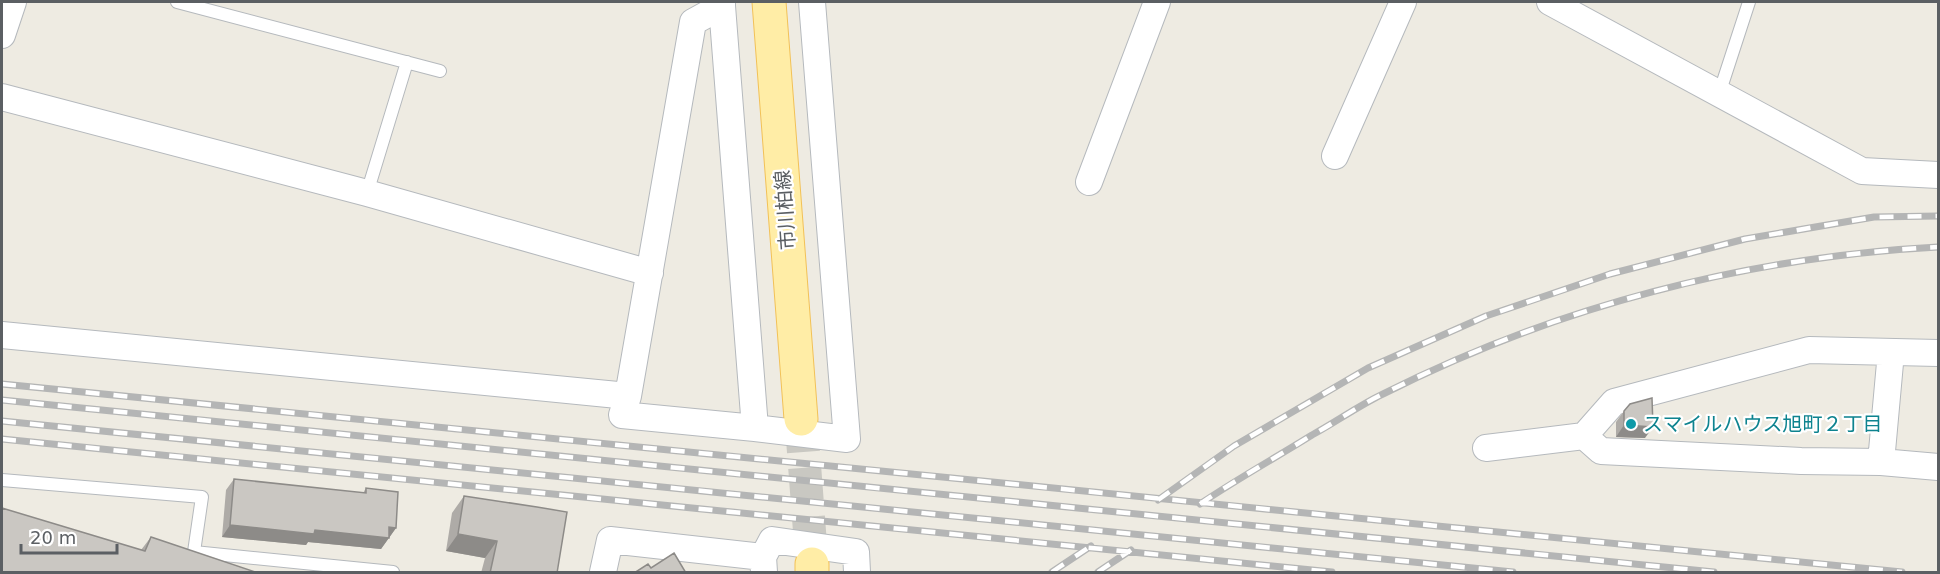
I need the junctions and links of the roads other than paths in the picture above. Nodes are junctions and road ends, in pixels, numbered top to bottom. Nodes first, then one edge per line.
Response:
1 (13, 2) edge
2 (177, 2) edge
3 (769, 2) edge
4 (812, 2) edge
5 (1157, 2) edge
6 (1403, 2) edge
7 (1550, 2) edge
8 (1749, 2) edge
9 (722, 4) edge
10 (2, 35) edge
11 (407, 62) junction
12 (440, 71) dead end
13 (1719, 94) junction
14 (2, 97) edge
15 (1335, 156) dead end
16 (1938, 175) edge
17 (1089, 182) dead end
18 (367, 193) junction
19 (650, 273) junction
20 (2, 335) edge
21 (1891, 352) junction
22 (1938, 353) edge
23 (628, 396) junction
24 (801, 419) tunnel mouth
25 (754, 428) junction
26 (1584, 436) junction
27 (1486, 448) dead end
28 (1881, 462) junction
29 (1938, 468) edge
30 (2, 480) edge
31 (763, 565) edge
32 (393, 573) edge
33 (603, 573) edge
34 (857, 573) edge

1 - 10 street
2 - 11 lane
3 - 24 main road, 市川柏線
4 - 25 street
5 - 17 street
6 - 15 street
7 - 13 street
8 - 13 lane
9 - 19 street
9 - 25 street
11 - 12 lane
11 - 18 lane
13 - 16 street
14 - 18 street
18 - 19 street
19 - 23 street
20 - 23 street
21 - 22 street
21 - 26 street
21 - 28 street
23 - 25 street
26 - 27 street
26 - 28 street
28 - 29 street
30 - 32 lane
31 - 33 street
31 - 34 street

